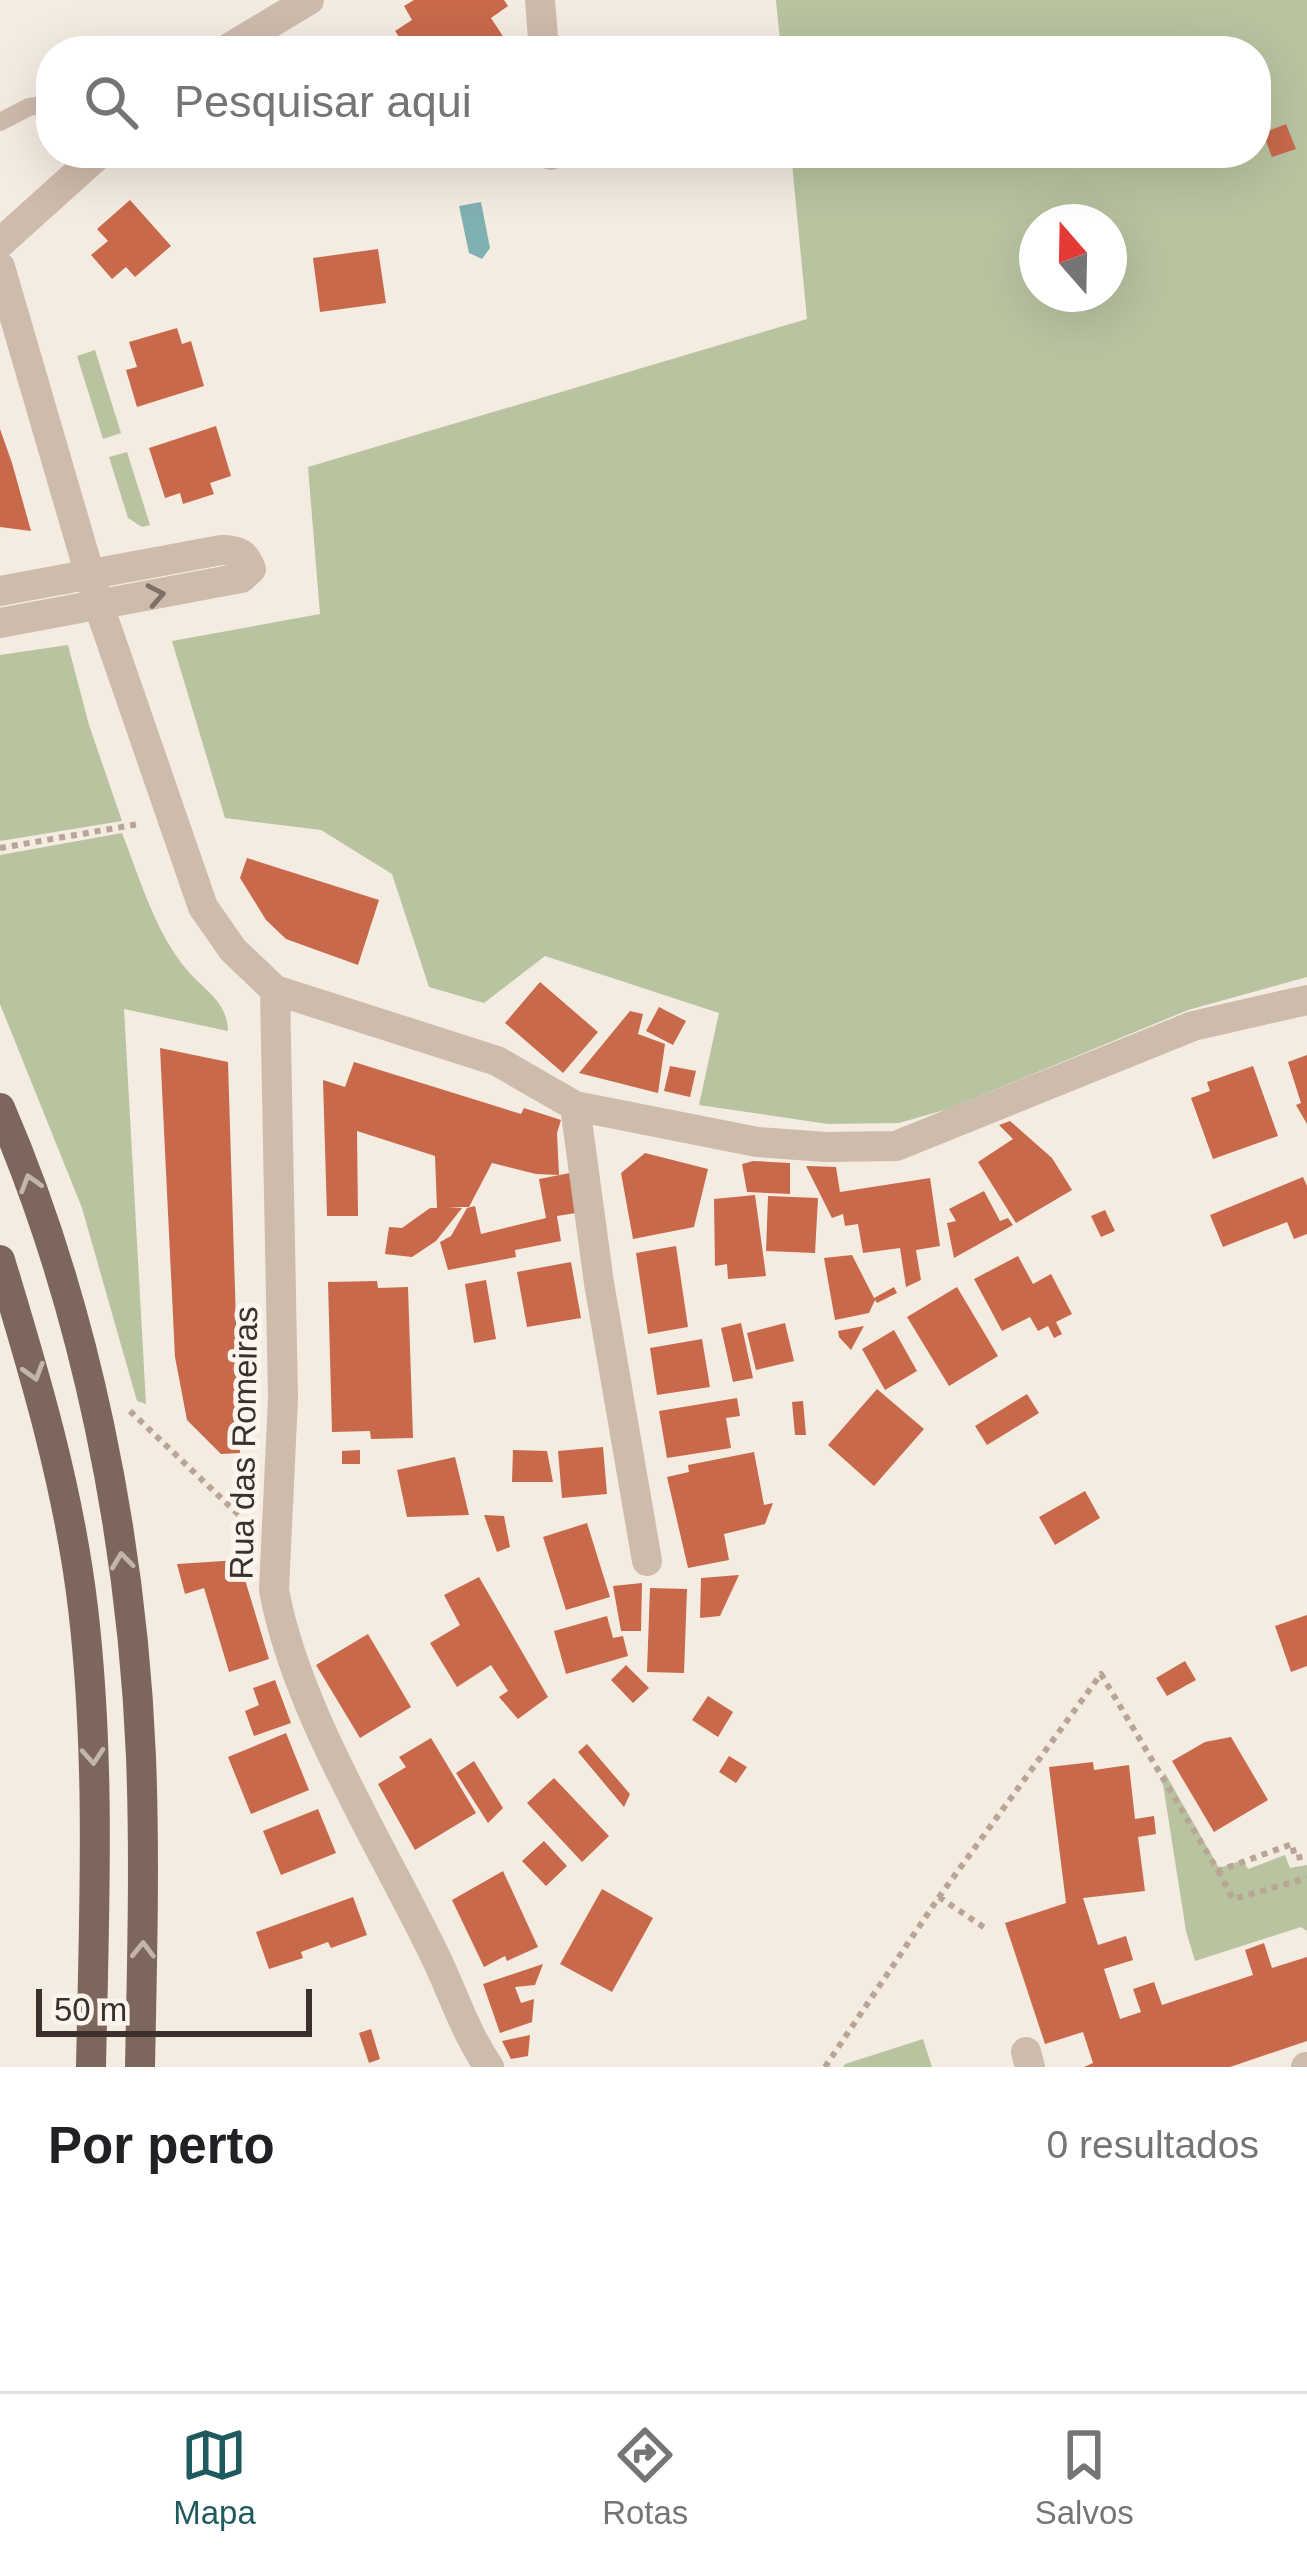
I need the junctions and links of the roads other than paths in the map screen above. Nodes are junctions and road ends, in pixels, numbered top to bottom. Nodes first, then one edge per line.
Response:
1 (309, 0) edge
2 (540, 0) edge
3 (249, 36) edge
4 (543, 36) edge
5 (36, 106) edge
6 (0, 122) edge
7 (83, 168) edge
8 (0, 243) edge
9 (0, 267) edge
10 (89, 575) junction
11 (0, 591) edge
12 (99, 606) junction
13 (0, 623) edge
14 (274, 990) junction
15 (1307, 1000) edge
16 (575, 1106) junction
17 (0, 1108) edge
18 (0, 1260) edge
19 (647, 1561) dead end
20 (91, 2067) edge
21 (140, 2067) edge
22 (489, 2067) edge

1 - 3 street
2 - 4 street
5 - 6 lane
7 - 8 street
9 - 10 street
10 - 11 street
10 - 12 street
12 -> 10 street
12 - 13 street
12 - 14 street
14 - 16 street
14 - 22 street, Rua das Romeiras
15 - 16 street
16 - 19 street
21 -> 17 main road
18 -> 20 main road

